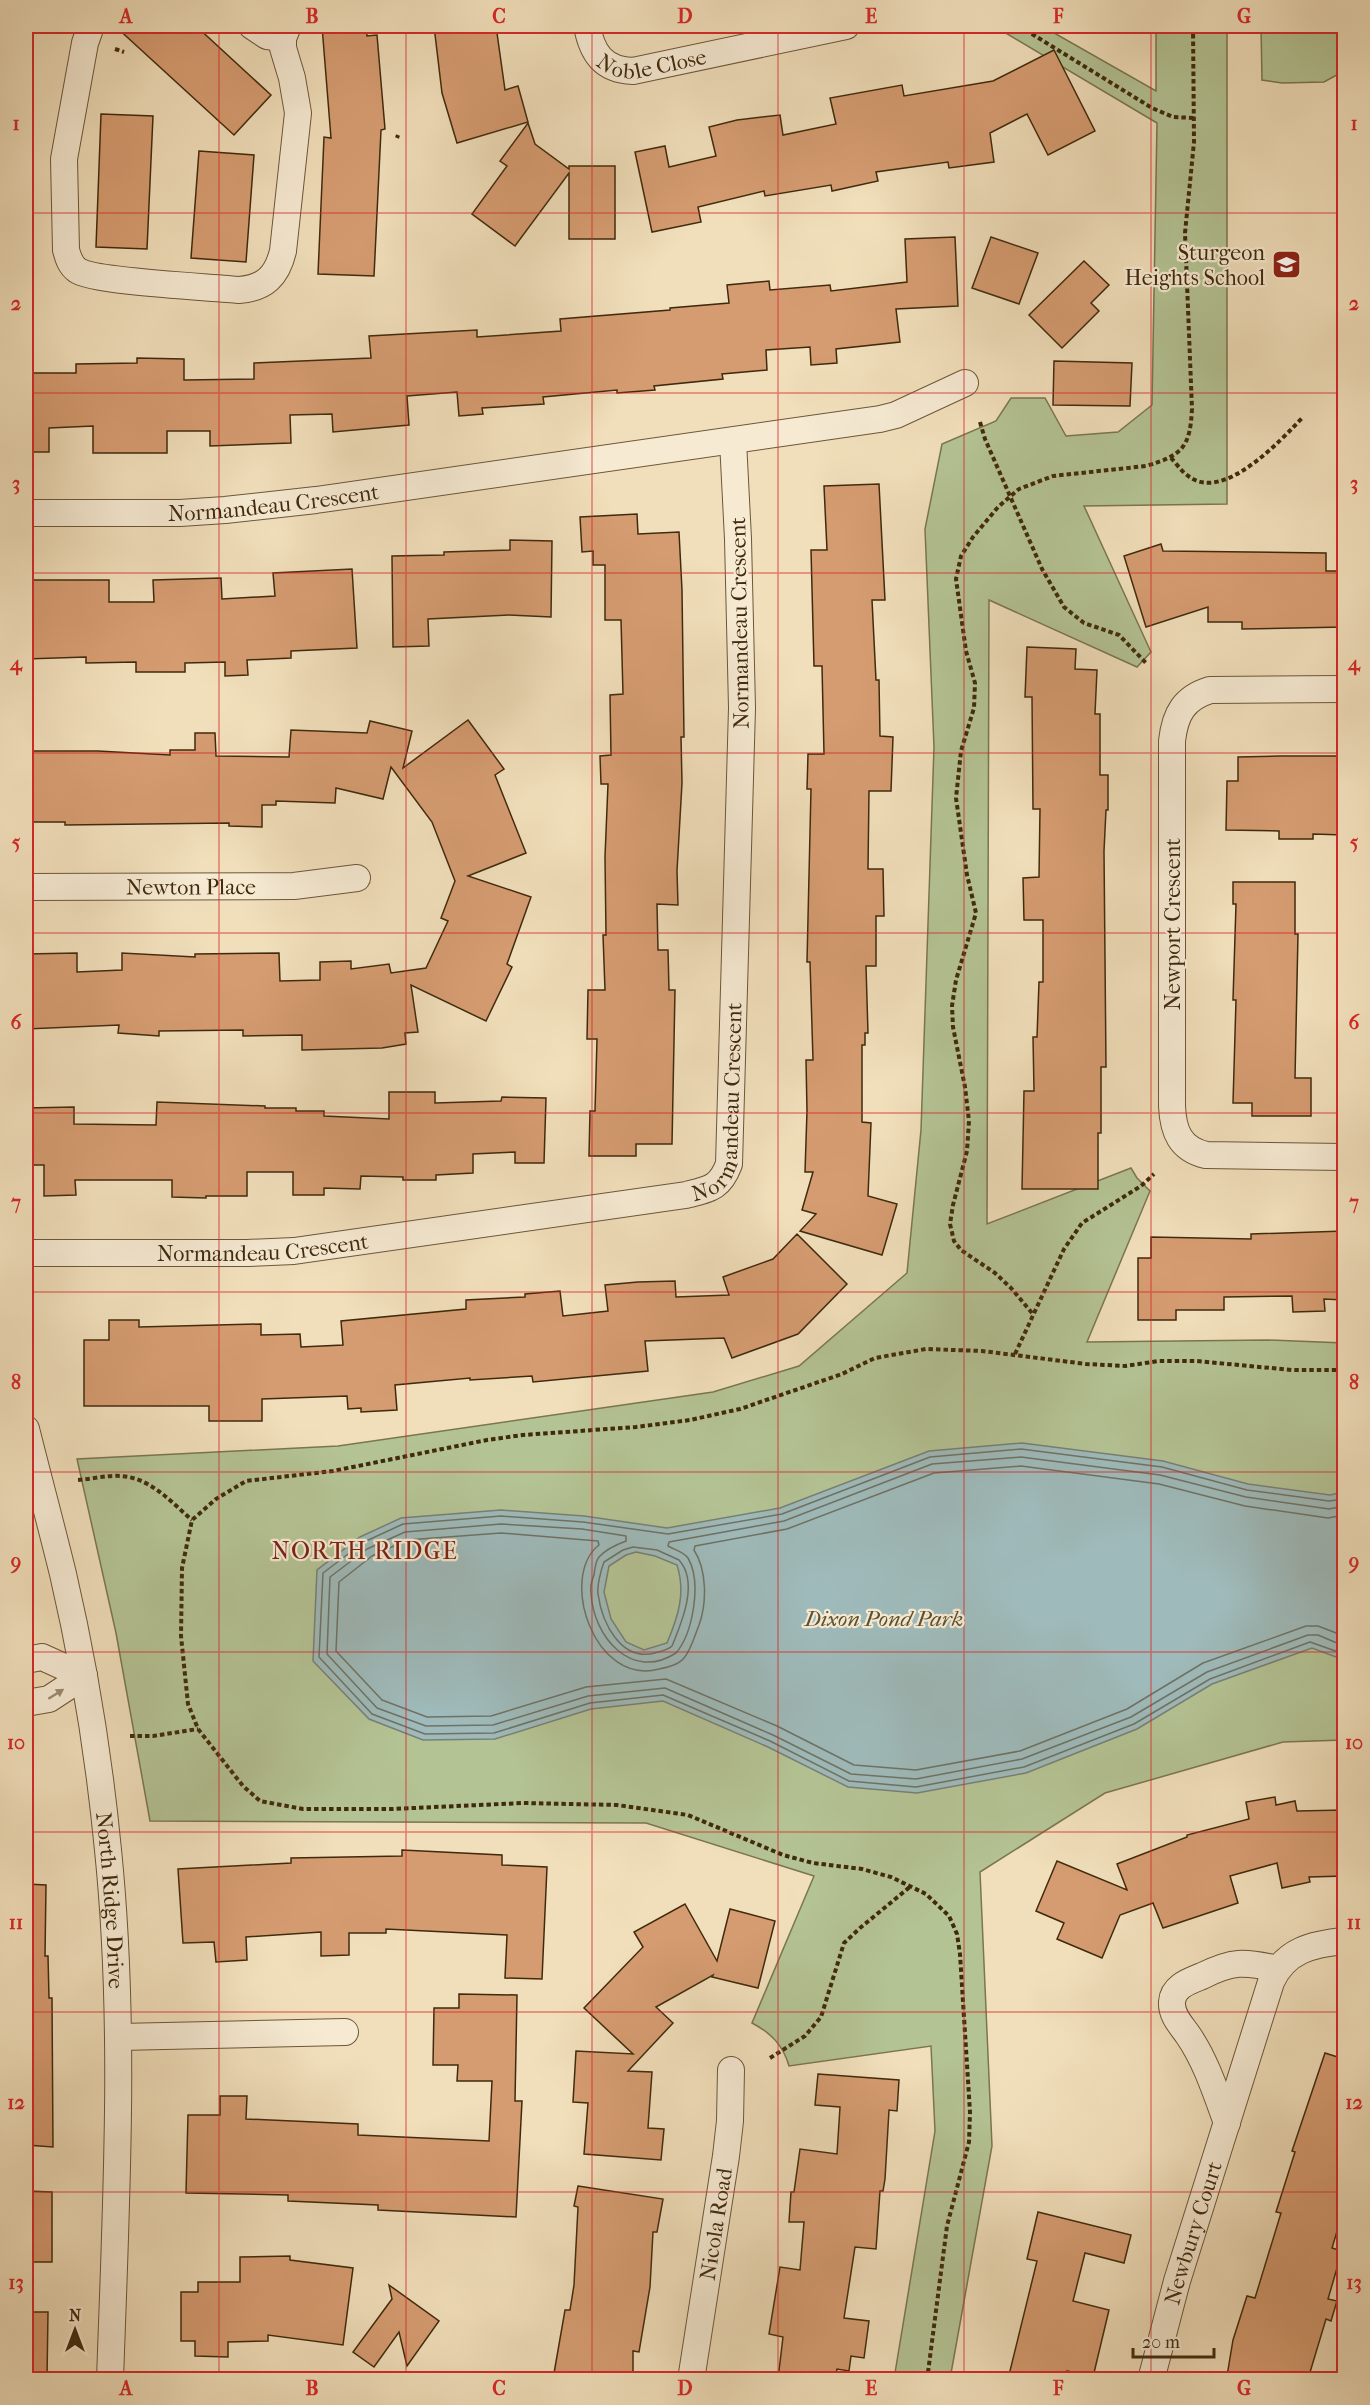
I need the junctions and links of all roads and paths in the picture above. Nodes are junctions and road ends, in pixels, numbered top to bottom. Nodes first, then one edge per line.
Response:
1 (91, 26) edge
2 (252, 26) edge
3 (587, 26) edge
4 (846, 26) edge
5 (1019, 26) edge
6 (1193, 26) edge
7 (286, 32) edge
8 (115, 49) dead end
9 (124, 52) dead end
10 (1194, 118) junction
11 (965, 382) dead end
12 (1303, 417) dead end
13 (980, 422) dead end
14 (733, 441) junction
15 (1171, 458) junction
16 (1010, 496) junction
17 (26, 513) edge
18 (1146, 663) dead end
19 (1344, 688) edge
20 (357, 878) dead end
21 (26, 887) edge
22 (1344, 1157) edge
23 (1154, 1174) dead end
24 (26, 1253) edge
25 (1032, 1313) junction
26 (1015, 1354) junction
27 (1344, 1370) edge
28 (26, 1429) edge
29 (78, 1480) dead end
30 (192, 1520) junction
31 (26, 1660) edge
32 (84, 1676) junction
33 (26, 1703) edge
34 (198, 1729) junction
35 (130, 1736) dead end
36 (911, 1886) junction
37 (1344, 1941) edge
38 (1277, 1969) junction
39 (345, 2032) dead end
40 (119, 2037) junction
41 (770, 2058) dead end
42 (731, 2070) dead end
43 (1227, 2123) junction
44 (110, 2379) edge
45 (691, 2379) edge
46 (927, 2379) edge
47 (1151, 2379) edge

1 - 7 street
2 - 7 street
3 - 4 street, Noble Close
5 - 10 path
6 - 10 path
8 - 9 path
10 - 15 path
11 - 14 street, Normandeau Crescent
12 - 15 path
13 - 16 path
14 - 17 street, Normandeau Crescent
14 - 24 street, Normandeau Crescent
15 - 16 path
16 - 18 path
16 - 25 path
19 - 22 street, Newport Crescent
20 - 21 street, Newton Place
23 - 25 path
25 - 26 path
26 - 27 path
26 - 30 path
28 - 32 street, North Ridge Drive
29 - 30 path
30 - 34 path
31 - 32 street
33 -> 32 street
32 - 40 street, North Ridge Drive
34 - 35 path
34 - 36 path
36 - 41 path
36 - 46 path
37 - 38 street, Newbury Court
38 - 43 street, Newbury Court
38 - 43 street
39 - 40 street
40 - 44 street, North Ridge Drive
42 - 45 street, Nicola Road
43 - 47 street, Newbury Court

